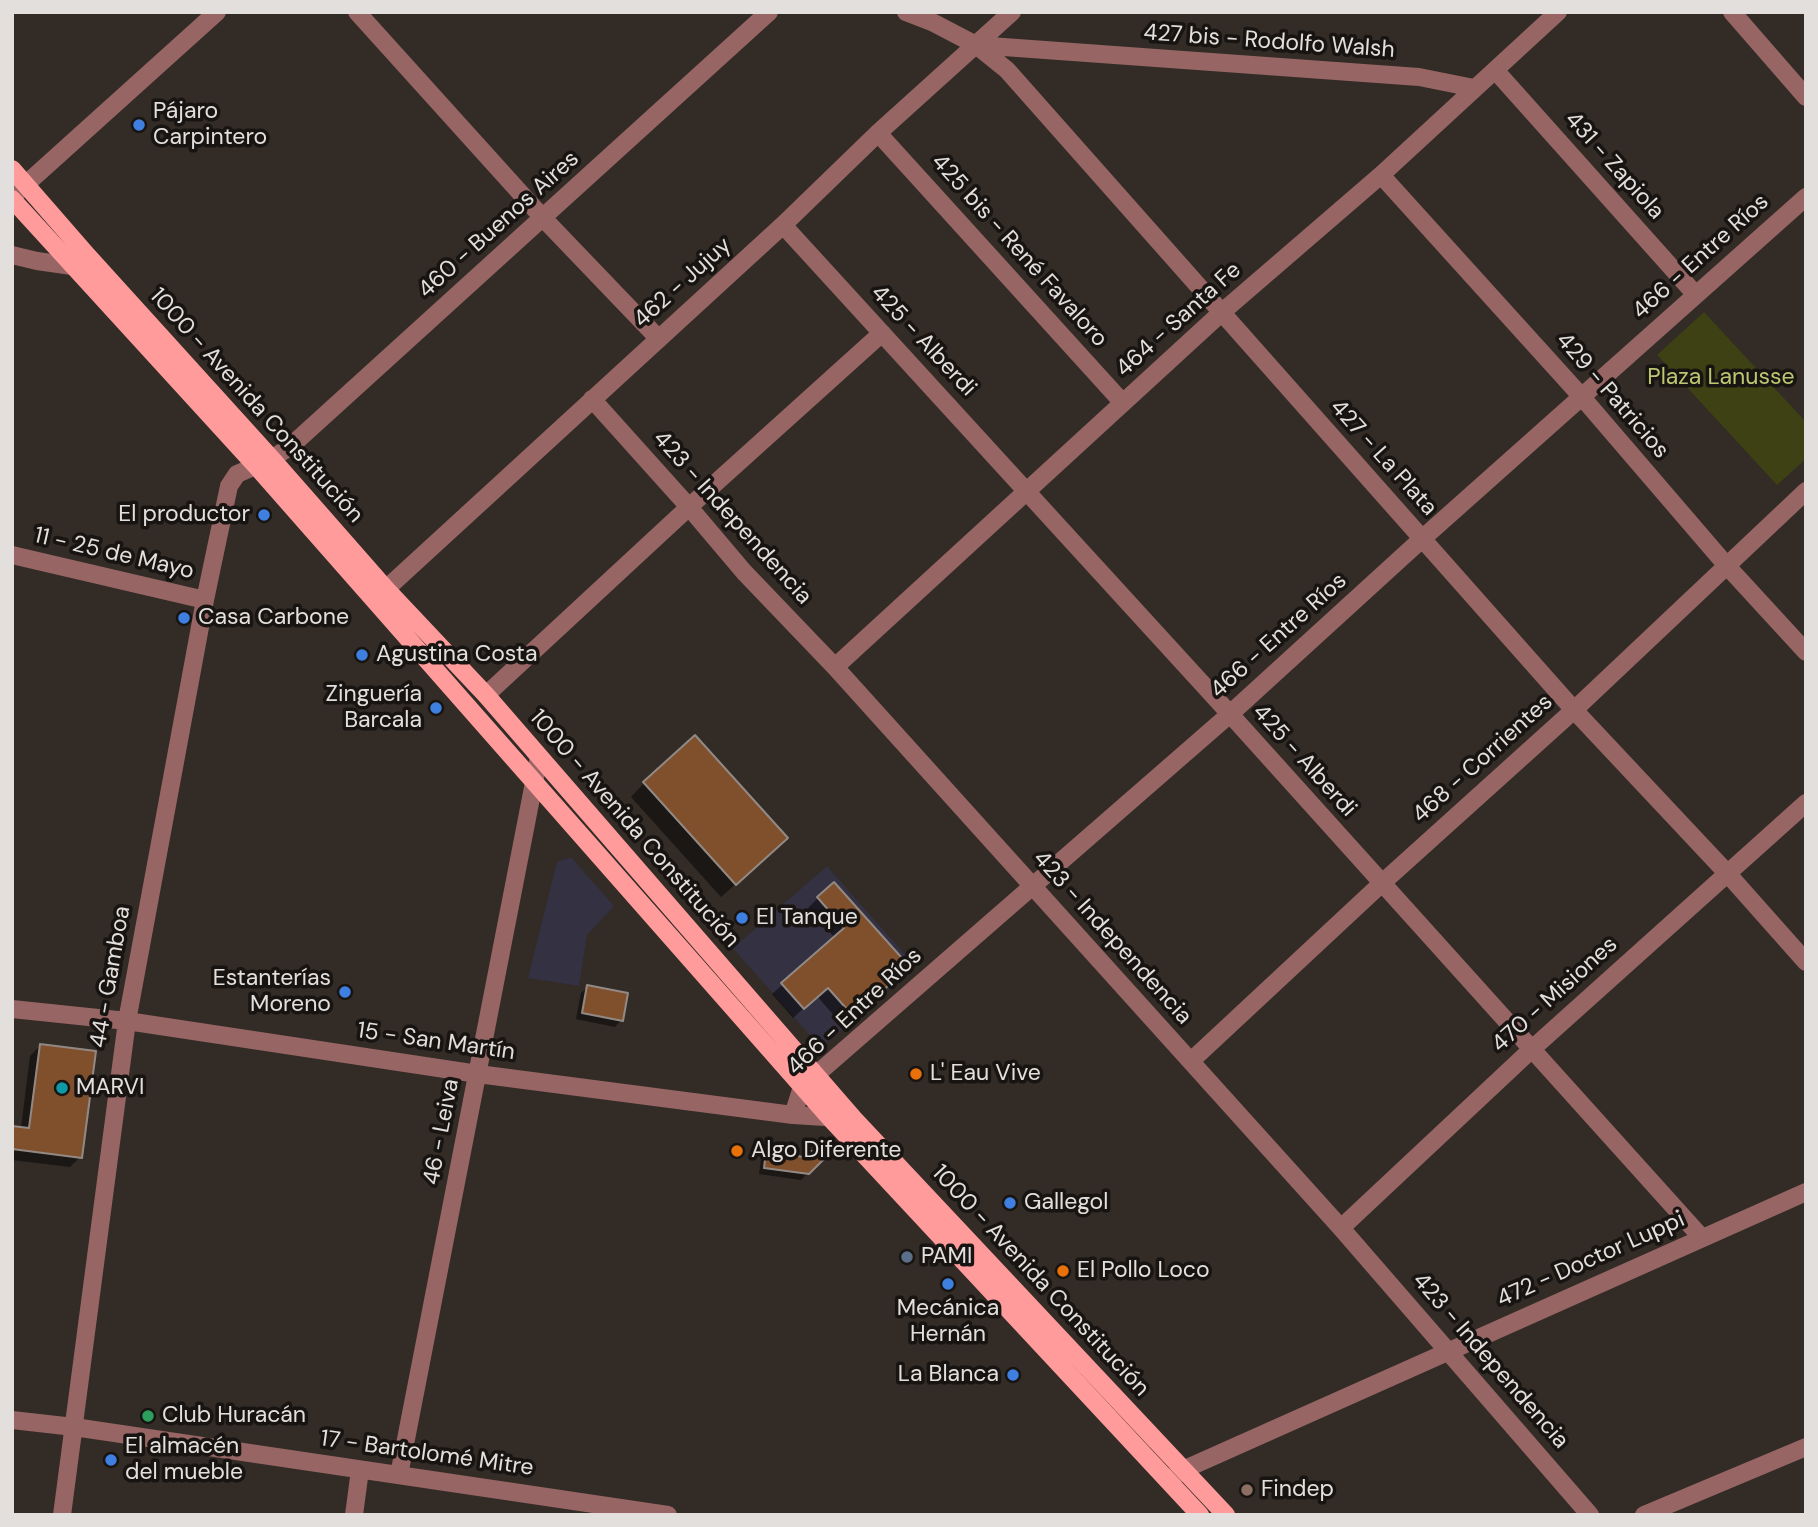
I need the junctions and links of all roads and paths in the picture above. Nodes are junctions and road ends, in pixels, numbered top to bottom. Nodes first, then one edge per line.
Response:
1 (217, 12) edge
2 (357, 12) edge
3 (769, 12) edge
4 (906, 12) edge
5 (1012, 12) edge
6 (1558, 12) edge
7 (1732, 12) edge
8 (976, 45) junction
9 (1495, 70) junction
10 (1475, 88) junction
11 (1806, 97) edge
12 (878, 133) junction
13 (12, 169) edge
14 (1381, 175) junction
15 (27, 185) junction
16 (1806, 197) edge
17 (12, 198) edge
18 (542, 218) junction
19 (783, 225) junction
20 (12, 255) edge
21 (79, 260) junction
22 (1696, 295) junction
23 (1221, 313) junction
24 (882, 333) junction
25 (659, 339) junction
26 (1581, 396) junction
27 (592, 399) junction
28 (1123, 402) junction
29 (264, 462) junction
30 (1027, 490) junction
31 (1806, 491) edge
32 (689, 507) junction
33 (1423, 538) junction
34 (12, 555) edge
35 (1727, 566) junction
36 (386, 589) junction
37 (205, 600) junction
38 (1806, 652) edge
39 (835, 667) junction
40 (486, 695) junction
41 (1574, 710) junction
42 (1230, 714) junction
43 (539, 757) junction
44 (535, 782) junction
45 (1806, 803) edge
46 (1727, 873) junction
47 (1381, 884) junction
48 (1032, 886) junction
49 (1806, 962) edge
50 (12, 1009) edge
51 (127, 1021) junction
52 (1532, 1049) junction
53 (1191, 1061) junction
54 (478, 1074) junction
55 (809, 1081) junction
56 (793, 1115) junction
57 (830, 1118) junction
58 (854, 1119) junction
59 (1806, 1192) edge
60 (1341, 1228) junction
61 (1702, 1238) junction
62 (1449, 1351) junction
63 (12, 1420) edge
64 (74, 1427) junction
65 (1806, 1447) edge
66 (1185, 1469) junction
67 (360, 1470) junction
68 (400, 1475) junction
69 (1168, 1480) junction
70 (62, 1515) edge
71 (354, 1515) edge
72 (668, 1515) edge
73 (1200, 1515) edge
74 (1226, 1515) edge
75 (1590, 1515) edge
76 (1644, 1515) edge

1 - 15 street
2 - 18 street
3 - 18 street, 460 - Buenos Aires
4 - 8 street, 427 - La Plata
5 - 8 street, 462 - Jujuy
6 - 9 street, 464 - Santa Fe
7 - 11 street
8 - 10 street, 427 bis - Rodolfo Walsh
8 - 12 street, 462 - Jujuy
8 - 23 street, 427 - La Plata
9 - 10 street, 464 - Santa Fe
9 - 22 street, 431 - Zapiola
10 - 14 street, 464 - Santa Fe
12 - 19 street, 462 - Jujuy
12 - 28 street, 425 bis - René Favaloro
13 - 15 main road, 1000 - Avenida Constitución
14 - 23 street, 464 - Santa Fe
14 - 26 street, 429 - Patricios
15 - 17 street
15 - 21 main road, 1000 - Avenida Constitución
16 - 22 street, 466 - Entre Ríos
17 - 21 main road, 1000 - Avenida Constitución
18 - 25 street
18 - 29 street, 460 - Buenos Aires
19 - 24 street, 425 - Alberdi
19 - 25 street, 462 - Jujuy
20 - 21 street
21 - 29 main road, 1000 - Avenida Constitución
22 - 26 street, 466 - Entre Ríos
23 - 28 street, 464 - Santa Fe
23 - 33 street, 427 - La Plata
24 - 30 street, 425 - Alberdi
24 - 32 street
25 - 27 street, 462 - Jujuy
26 - 33 street, 466 - Entre Ríos
26 - 35 street, 429 - Patricios
27 - 32 street, 423 - Independencia
27 - 36 street, 462 - Jujuy
28 - 30 street, 464 - Santa Fe
29 - 36 main road, 1000 - Avenida Constitución
29 - 37 street, 44 - Gamboa
29 - 44 main road, 1000 - Avenida Constitución
30 - 39 street, 464 - Santa Fe
30 - 42 street, 425 - Alberdi
31 - 35 street, 468 - Corrientes
32 - 39 street, 423 - Independencia
32 - 40 street
33 - 41 street, 427 - La Plata
33 - 42 street, 466 - Entre Ríos
34 - 37 street, 11 - 25 de Mayo
35 - 38 street, 429 - Patricios
35 - 41 street, 468 - Corrientes
36 - 40 main road, 1000 - Avenida Constitución
37 - 51 street, 44 - Gamboa
39 - 48 street, 423 - Independencia
40 - 43 main road, 1000 - Avenida Constitución
41 - 46 street, 427 - La Plata
41 - 47 street, 468 - Corrientes
42 - 47 street, 425 - Alberdi
42 - 48 street, 466 - Entre Ríos
43 - 44 street, 46 - Leiva
43 - 55 main road, 1000 - Avenida Constitución
44 - 54 street, 46 - Leiva
44 - 55 main road, 1000 - Avenida Constitución
45 - 46 street, 470 - Misiones
46 - 49 street, 427 - La Plata
46 - 52 street, 470 - Misiones
47 - 52 street, 425 - Alberdi
47 - 53 street, 468 - Corrientes
48 - 53 street, 423 - Independencia
48 - 55 street, 466 - Entre Ríos
50 - 51 street, 15 - San Martín
51 - 54 street, 15 - San Martín
51 - 64 street, 44 - Gamboa
52 - 60 street, 470 - Misiones
52 - 61 street, 425 - Alberdi
53 - 60 street, 423 - Independencia
54 - 56 street, 15 - San Martín
54 - 68 street, 46 - Leiva
55 - 56 street, 466 - Entre Ríos
55 - 57 main road, 1000 - Avenida Constitución
55 - 58 main road, 1000 - Avenida Constitución
56 - 57 street, 15 - San Martín
57 - 58 street, 15 - San Martín
57 - 69 main road, 1000 - Avenida Constitución
58 - 66 main road, 1000 - Avenida Constitución
59 - 61 street, 472 - Doctor Luppi
60 - 62 street, 423 - Independencia
61 - 62 street, 472 - Doctor Luppi
62 - 66 street, 472 - Doctor Luppi
62 - 75 street, 423 - Independencia
63 - 64 street, 17 - Bartolomé Mitre
64 - 67 street, 17 - Bartolomé Mitre
64 - 70 street, 44 - Gamboa
65 - 76 street
66 - 69 street, 472 - Doctor Luppi
66 - 74 main road, 1000 - Avenida Constitución
67 - 68 street, 17 - Bartolomé Mitre
67 - 71 street
68 - 72 street, 17 - Bartolomé Mitre
69 - 73 main road, 1000 - Avenida Constitución

